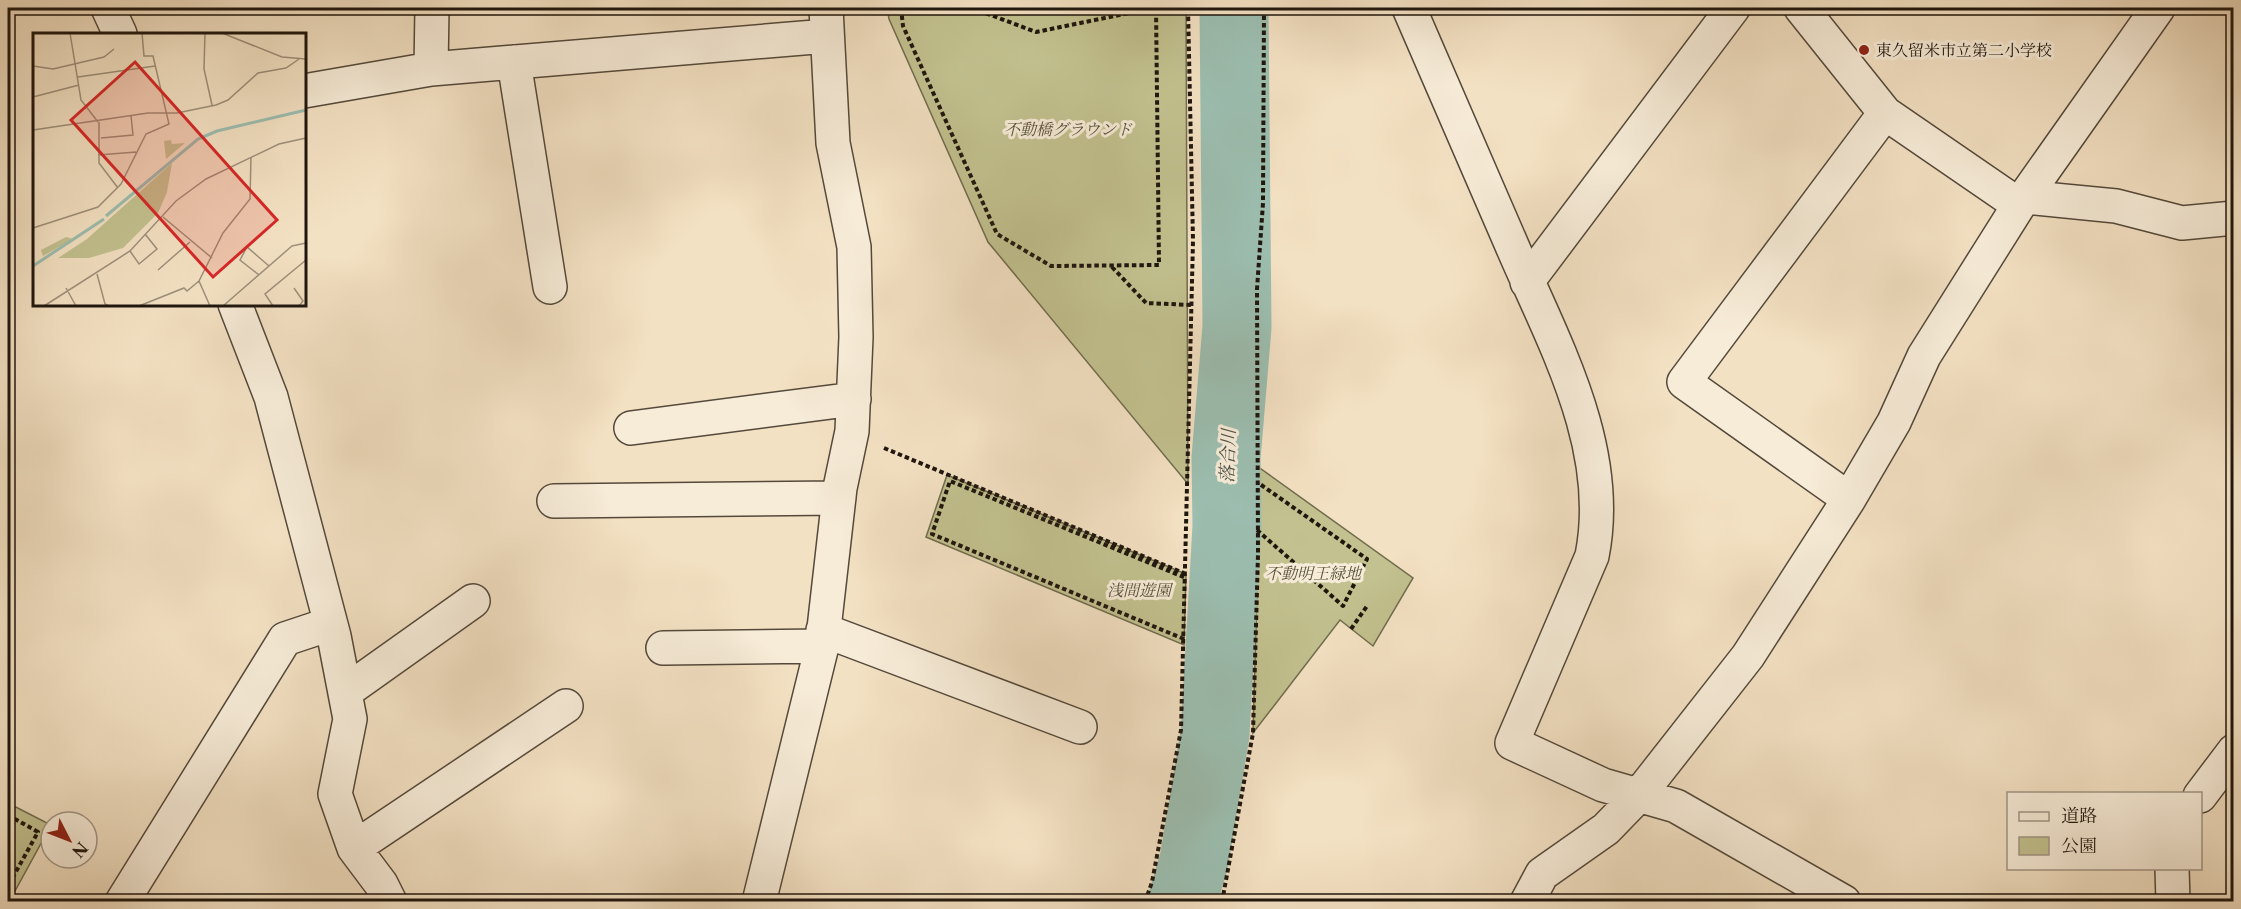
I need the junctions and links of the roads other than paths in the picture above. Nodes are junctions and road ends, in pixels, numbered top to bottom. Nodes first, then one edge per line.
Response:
1 (108, 8) edge
2 (432, 8) edge
3 (1409, 8) edge
4 (1733, 8) edge
5 (1801, 8) edge
6 (2158, 8) edge
7 (826, 22) edge
8 (120, 33) edge
9 (514, 62) junction
10 (431, 69) junction
11 (306, 91) edge
12 (1885, 113) junction
13 (2022, 201) junction
14 (2234, 218) edge
15 (1527, 282) junction
16 (550, 287) dead end
17 (236, 306) edge
18 (854, 399) junction
19 (631, 428) dead end
20 (838, 498) junction
21 (1848, 499) junction
22 (554, 501) dead end
23 (472, 601) dead end
24 (330, 624) junction
25 (823, 638) junction
26 (663, 648) dead end
27 (345, 692) junction
28 (566, 706) dead end
29 (1080, 727) dead end
30 (2234, 751) edge
31 (2202, 793) edge
32 (1639, 795) junction
33 (354, 848) junction
34 (2172, 870) edge
35 (381, 896) edge
36 (122, 902) edge
37 (759, 902) edge
38 (1527, 902) edge
39 (1844, 902) edge
40 (2173, 902) edge

1 - 8 street
2 - 10 street
3 - 15 street
4 - 15 street
5 - 12 street
6 - 13 street
7 - 9 street
7 - 18 street
9 - 10 street
9 - 16 street
10 - 11 street
12 - 13 street
12 - 21 street
13 - 14 street
13 - 21 street
15 - 32 street
17 - 24 street
18 - 19 street
18 - 20 street
20 - 22 street
20 - 25 street
21 - 32 street
23 - 27 street
24 - 27 street
24 - 36 street
25 - 26 street
25 - 29 street
25 - 37 street
27 - 33 street
28 - 33 street
30 - 31 street
32 - 38 street
32 - 39 street
33 - 35 street
34 - 40 street

